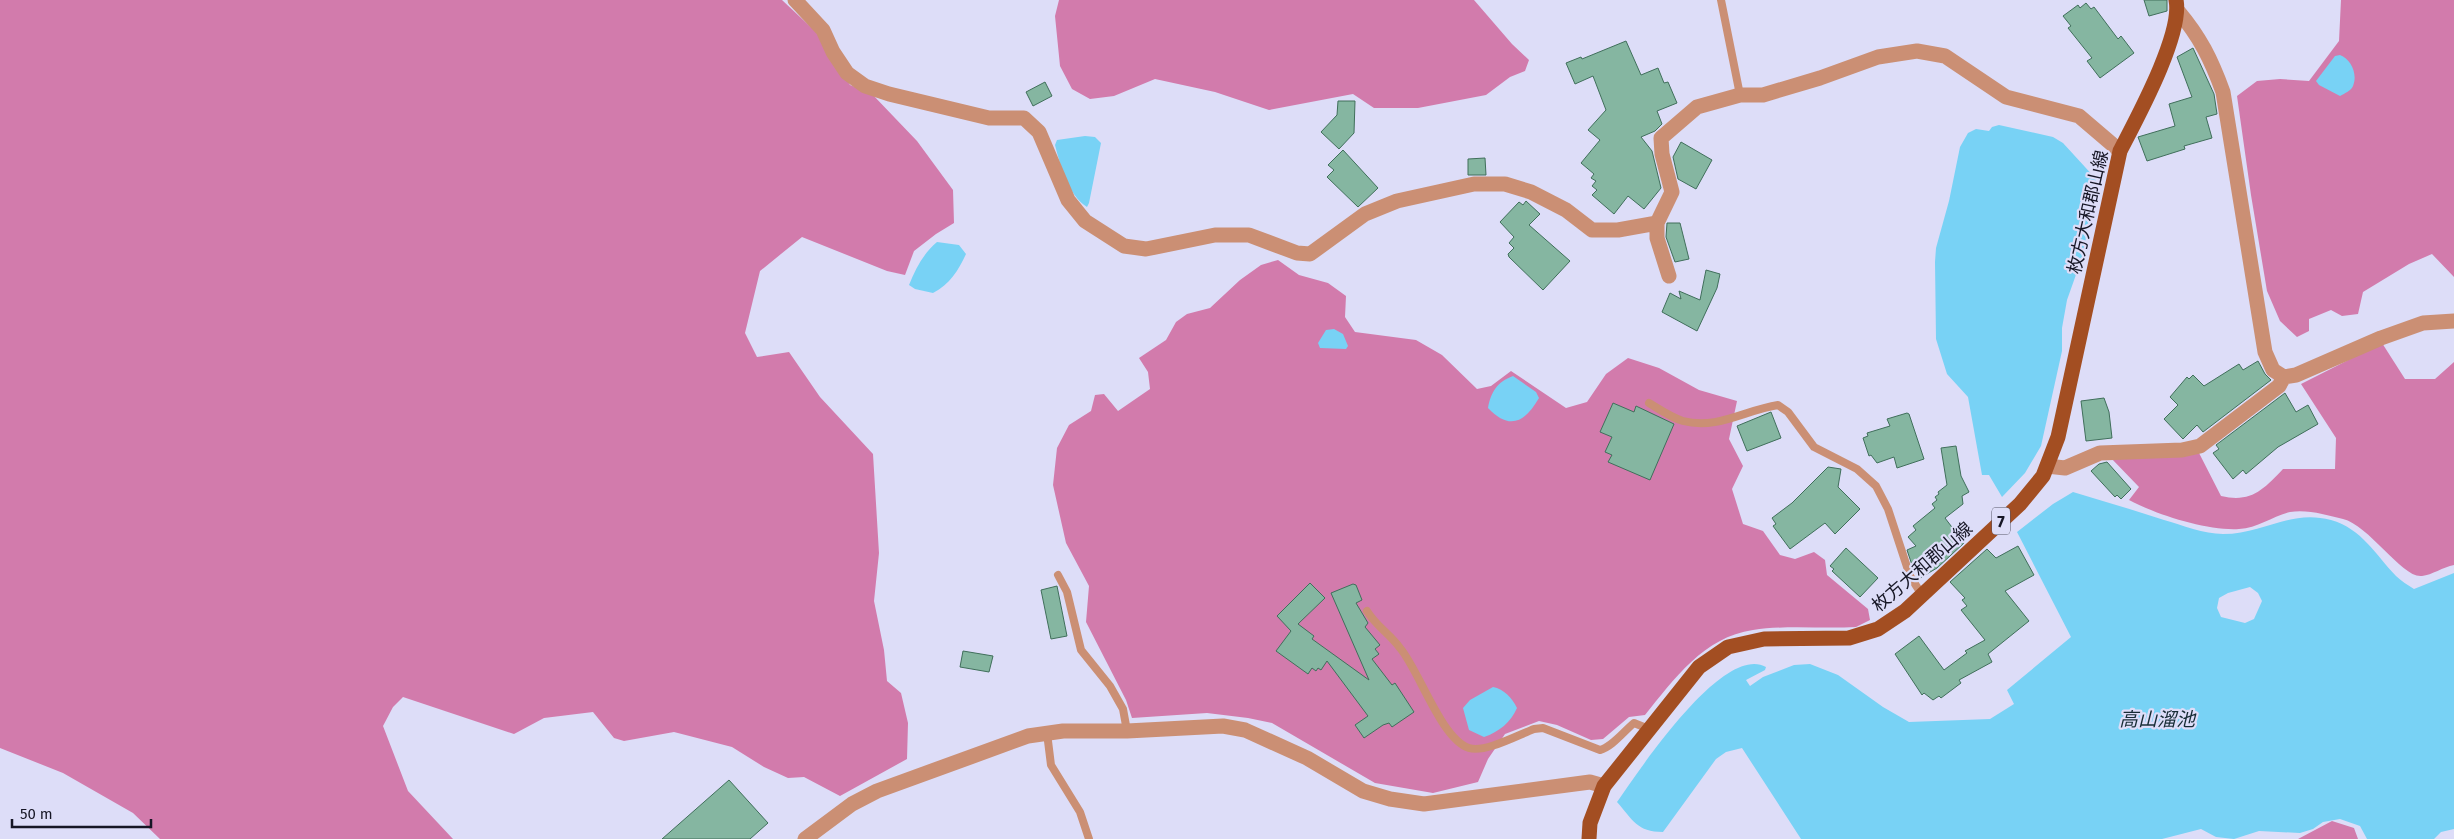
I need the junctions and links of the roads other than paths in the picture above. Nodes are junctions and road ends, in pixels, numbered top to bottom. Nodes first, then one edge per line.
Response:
1 (795, 0) edge
2 (1720, 0) edge
3 (2177, 5) edge
4 (1740, 95) junction
5 (2120, 151) junction
6 (1657, 223) junction
7 (1669, 276) dead end
8 (2454, 321) edge
9 (2284, 377) junction
10 (1649, 403) dead end
11 (2047, 466) junction
12 (1058, 574) dead end
13 (1922, 595) junction
14 (1368, 611) dead end
15 (1649, 729) junction
16 (1127, 732) junction
17 (1047, 733) junction
18 (1604, 786) junction
19 (806, 839) edge
20 (1088, 839) edge
21 (1589, 839) edge

1 - 6 street
2 - 4 lane
3 - 5 main road, 枚方大和郡山線 / 7
3 - 9 street
4 - 5 street
4 - 6 street
5 - 11 main road, 枚方大和郡山線 / 7
6 - 7 street
8 - 9 street
9 - 11 street
10 - 13 lane
11 - 13 main road, 枚方大和郡山線 / 7
12 - 16 lane
13 - 15 main road, 枚方大和郡山線 / 7
14 - 15 lane
15 - 18 main road, 枚方大和郡山線 / 7
16 - 17 street
16 - 18 street
17 - 19 street
17 - 20 lane
18 - 21 main road, 枚方大和郡山線 / 7

